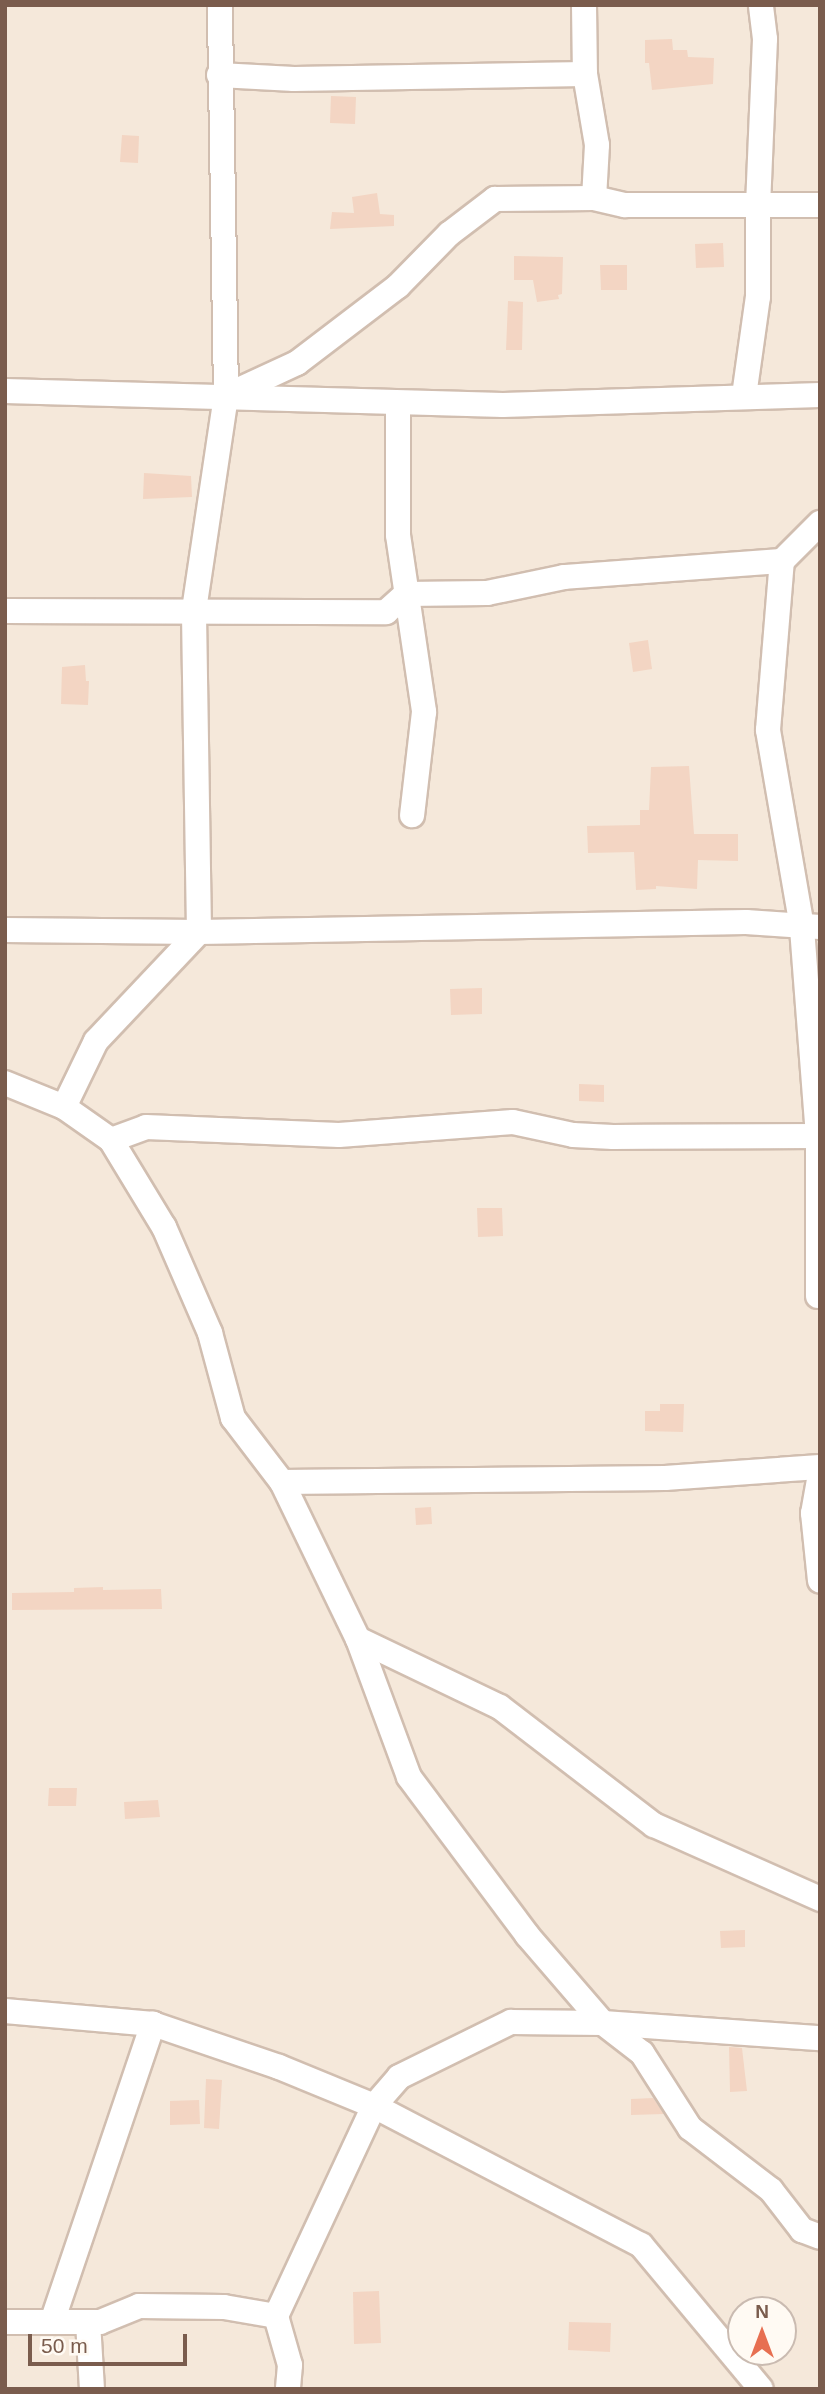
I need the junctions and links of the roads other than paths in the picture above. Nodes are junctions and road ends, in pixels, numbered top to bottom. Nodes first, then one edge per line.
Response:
1 (220, 5) edge
2 (584, 5) edge
3 (761, 5) edge
4 (585, 74) junction
5 (219, 75) junction
6 (594, 198) junction
7 (820, 205) edge
8 (758, 206) junction
9 (5, 391) edge
10 (226, 395) junction
11 (820, 395) edge
12 (744, 396) junction
13 (398, 405) junction
14 (820, 523) edge
15 (782, 561) junction
16 (406, 594) junction
17 (194, 610) junction
18 (5, 611) edge
19 (412, 815) dead end
20 (811, 927) edge
21 (5, 930) edge
22 (199, 932) junction
23 (5, 1083) edge
24 (64, 1107) junction
25 (818, 1136) edge
26 (111, 1140) junction
27 (819, 1224) edge
28 (818, 1296) edge
29 (820, 1467) edge
30 (820, 1474) edge
31 (282, 1482) junction
32 (820, 1581) edge
33 (358, 1639) junction
34 (820, 1899) edge
35 (5, 2011) edge
36 (603, 2023) junction
37 (153, 2024) junction
38 (820, 2038) edge
39 (374, 2106) junction
40 (820, 2237) edge
41 (276, 2316) junction
42 (5, 2322) edge
43 (52, 2322) junction
44 (88, 2322) junction
45 (92, 2389) edge
46 (288, 2389) edge
47 (761, 2389) edge

1 - 5 street
2 - 4 street
3 - 8 street
4 - 5 street
4 - 6 street
5 - 10 street
6 - 8 street
6 - 10 street
7 - 8 street
8 - 12 street
9 - 10 street
10 - 13 street
10 - 17 street
11 - 12 street
12 - 13 street
13 - 16 street
14 - 15 street
15 - 16 street
15 - 20 street
16 - 17 street
16 - 19 street
17 - 18 street
17 - 22 street
20 - 22 street
20 - 25 street
21 - 22 street
22 - 24 street
23 - 24 street
24 - 26 street
25 - 26 street
25 - 27 street
26 - 31 street
27 - 28 street
29 - 31 street
30 - 32 street
31 - 33 street
33 - 34 street
33 - 36 street
35 - 37 street
36 - 38 street
36 - 39 street
36 - 40 street
37 - 39 street
37 - 43 street
39 - 41 street
39 - 47 street
41 - 44 street
41 - 46 street
42 - 43 street
43 - 44 street
44 - 45 street

